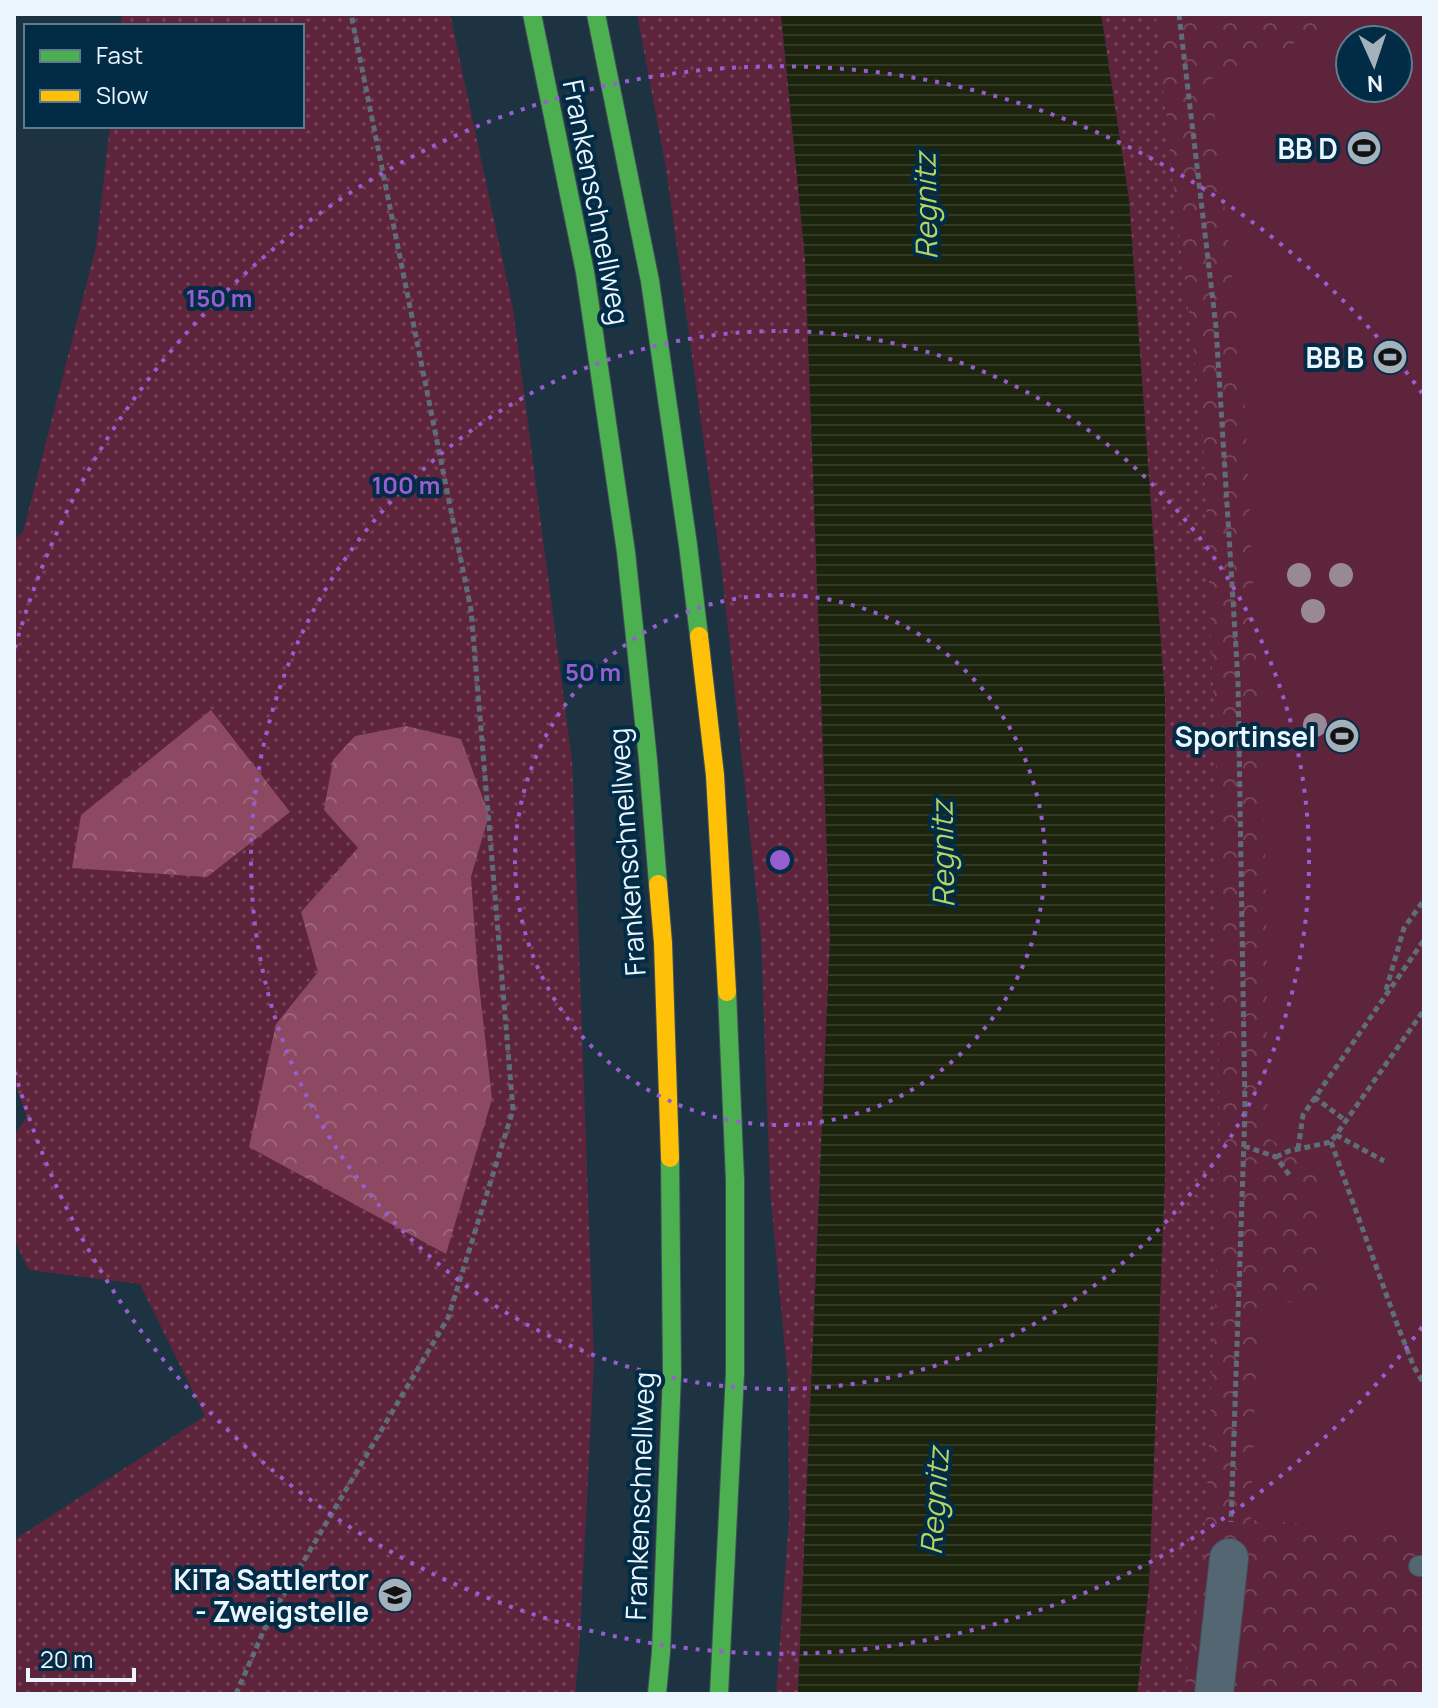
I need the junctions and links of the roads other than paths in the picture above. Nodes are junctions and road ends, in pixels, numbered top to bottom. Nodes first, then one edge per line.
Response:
1 (532, 14) edge
2 (596, 14) edge
3 (1229, 1558) road end
4 (657, 1694) edge
5 (719, 1694) edge
6 (1214, 1694) edge

1 - 4 highway, Frankenschnellweg
2 - 5 highway, Frankenschnellweg
3 - 6 street

